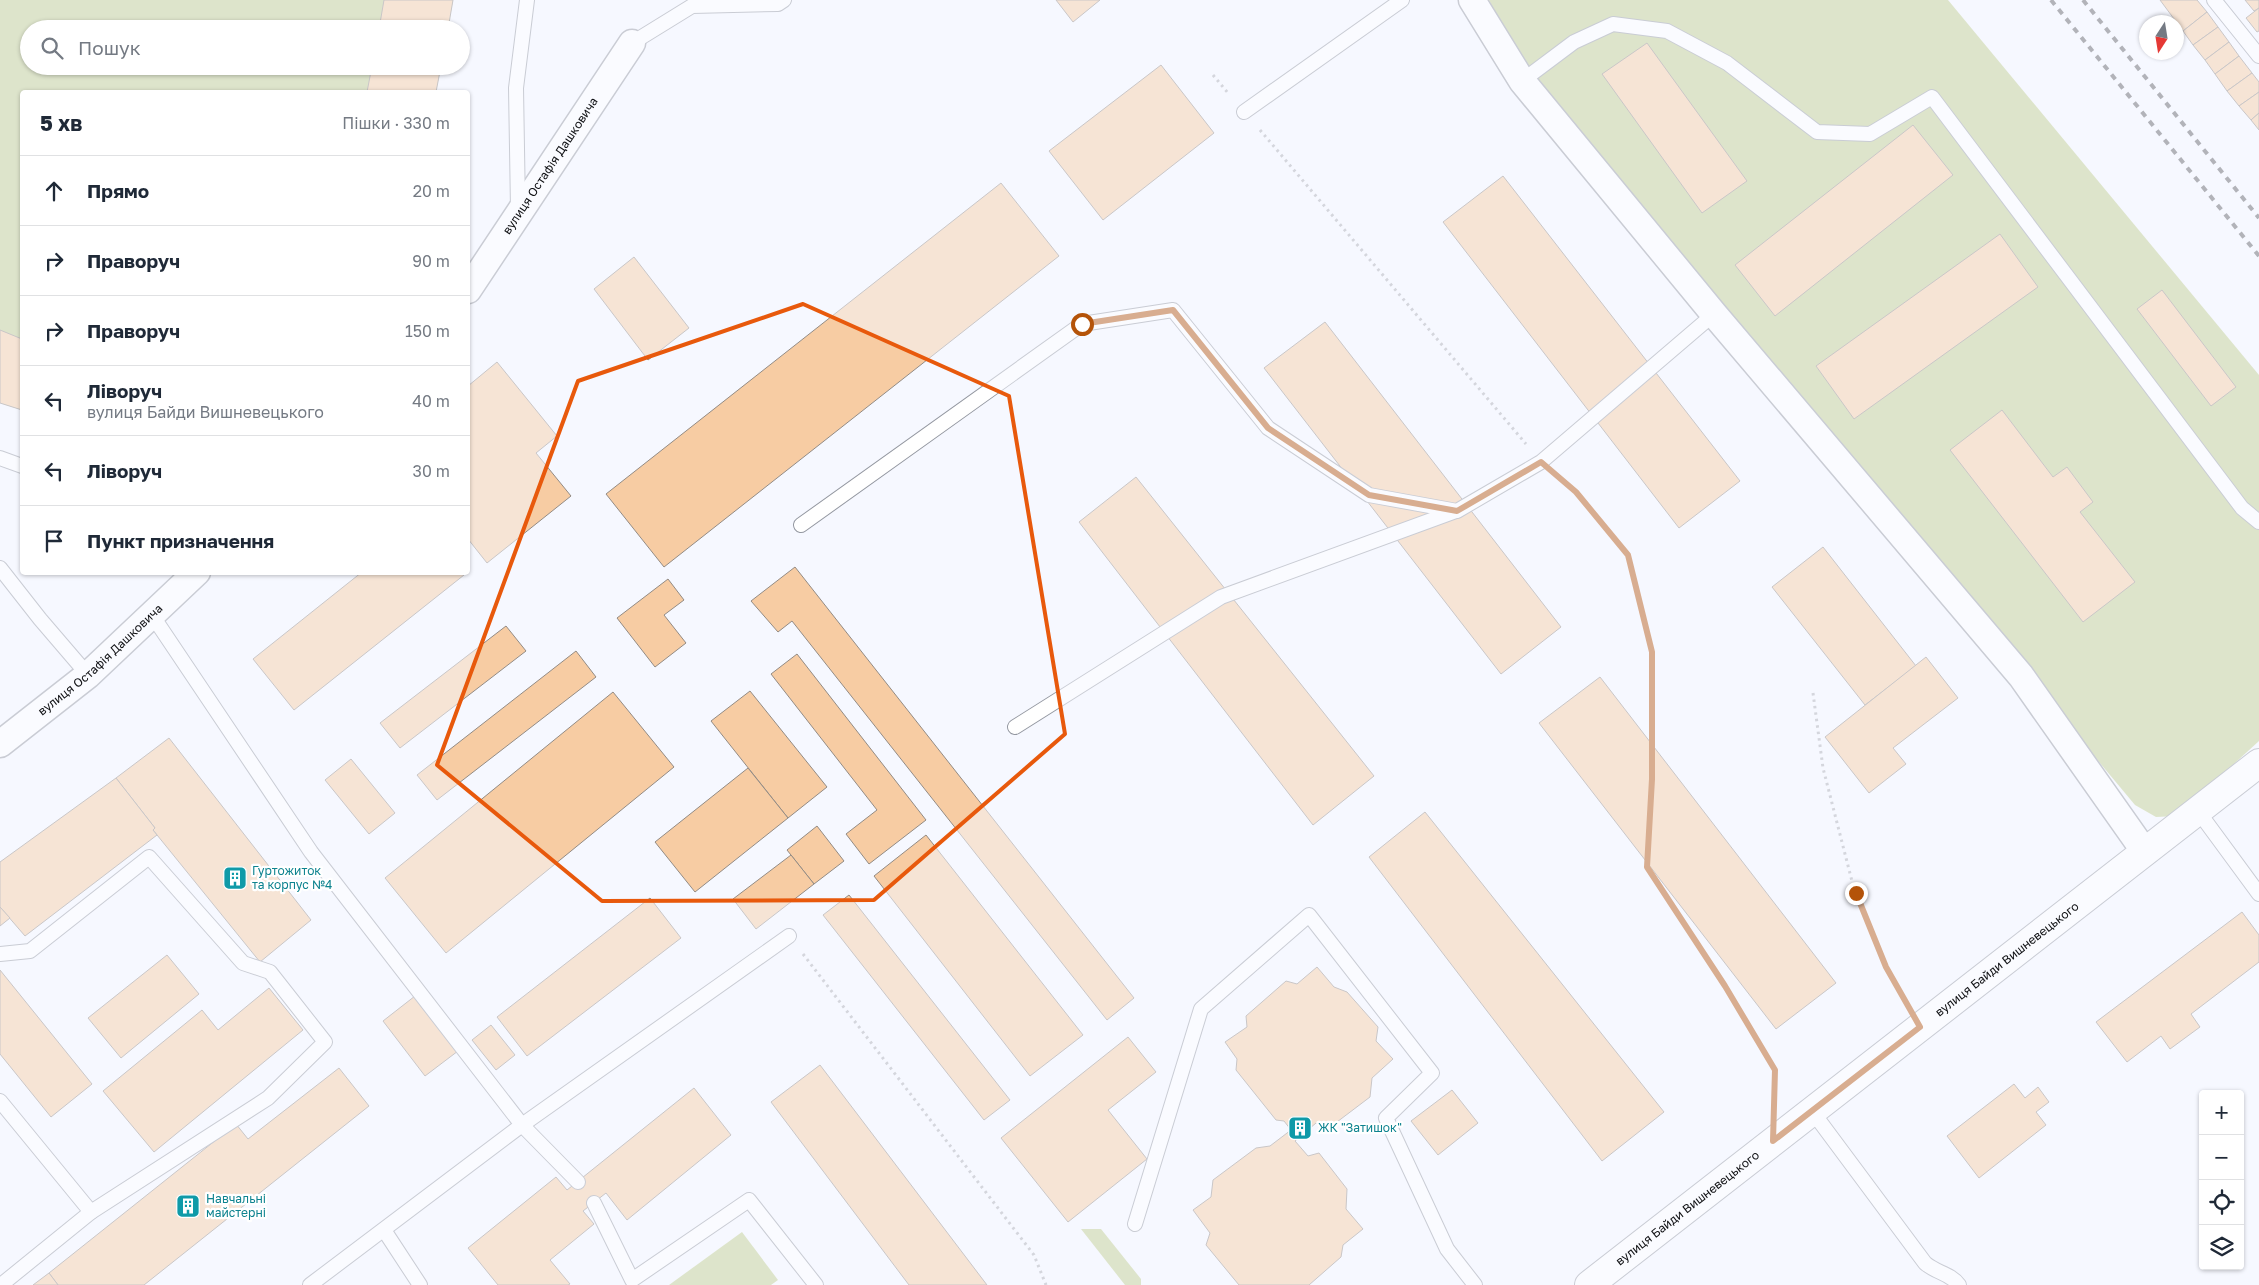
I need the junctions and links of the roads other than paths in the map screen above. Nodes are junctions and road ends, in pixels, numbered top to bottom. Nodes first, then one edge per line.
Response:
1 (527, 0) edge
2 (784, 0) edge
3 (1402, 0) edge
4 (1472, 0) edge
5 (2214, 0) edge
6 (692, 3) edge
7 (632, 43) joint
8 (2259, 56) edge
9 (1522, 81) junction
10 (1244, 112) road end
11 (518, 214) junction
12 (470, 287) edge
13 (1714, 314) junction
14 (0, 458) edge
15 (20, 465) edge
16 (1457, 511) junction
17 (2259, 522) edge
18 (801, 525) dead end
19 (0, 568) edge
20 (194, 575) edge
21 (152, 615) junction
22 (88, 675) junction
23 (1015, 727) dead end
24 (0, 744) edge
25 (2259, 763) edge
26 (2198, 810) junction
27 (2145, 852) junction
28 (2259, 894) edge
29 (789, 936) road end
30 (0, 954) edge
31 (0, 1101) edge
32 (1812, 1111) junction
33 (522, 1125) junction
34 (578, 1182) dead end
35 (594, 1203) dead end
36 (91, 1212) junction
37 (1135, 1224) dead end
38 (384, 1230) junction
39 (629, 1283) edge
40 (1, 1285) edge
41 (310, 1285) edge
42 (420, 1285) edge
43 (816, 1285) edge
44 (1475, 1285) edge
45 (1589, 1285) edge
46 (1959, 1285) edge

1 - 11 lane
2 - 6 lane
3 - 10 lane
4 - 9 street
5 - 8 lane
6 - 7 lane
7 - 11 street, вулиця Остафія Дашковича
9 - 13 street
9 - 17 lane
11 - 12 street, вулиця Остафія Дашковича
13 - 16 lane
13 - 27 street
14 - 15 lane
16 - 18 lane
16 - 23 lane
19 - 22 lane
20 - 21 street, вулиця Остафія Дашковича
21 - 22 street, вулиця Остафія Дашковича
21 - 33 lane
22 - 24 street, вулиця Остафія Дашковича
25 - 26 street, вулиця Байди Вишневецького
26 - 27 street, вулиця Байди Вишневецького
26 - 28 lane
27 - 32 street, вулиця Байди Вишневецького
29 - 33 lane
30 - 36 lane
31 - 36 lane
32 - 45 street, вулиця Байди Вишневецького
32 - 46 lane
33 - 34 lane
33 - 38 lane
35 - 39 lane
36 - 40 lane
37 - 44 lane
38 - 41 lane
38 - 42 lane
39 - 43 lane

